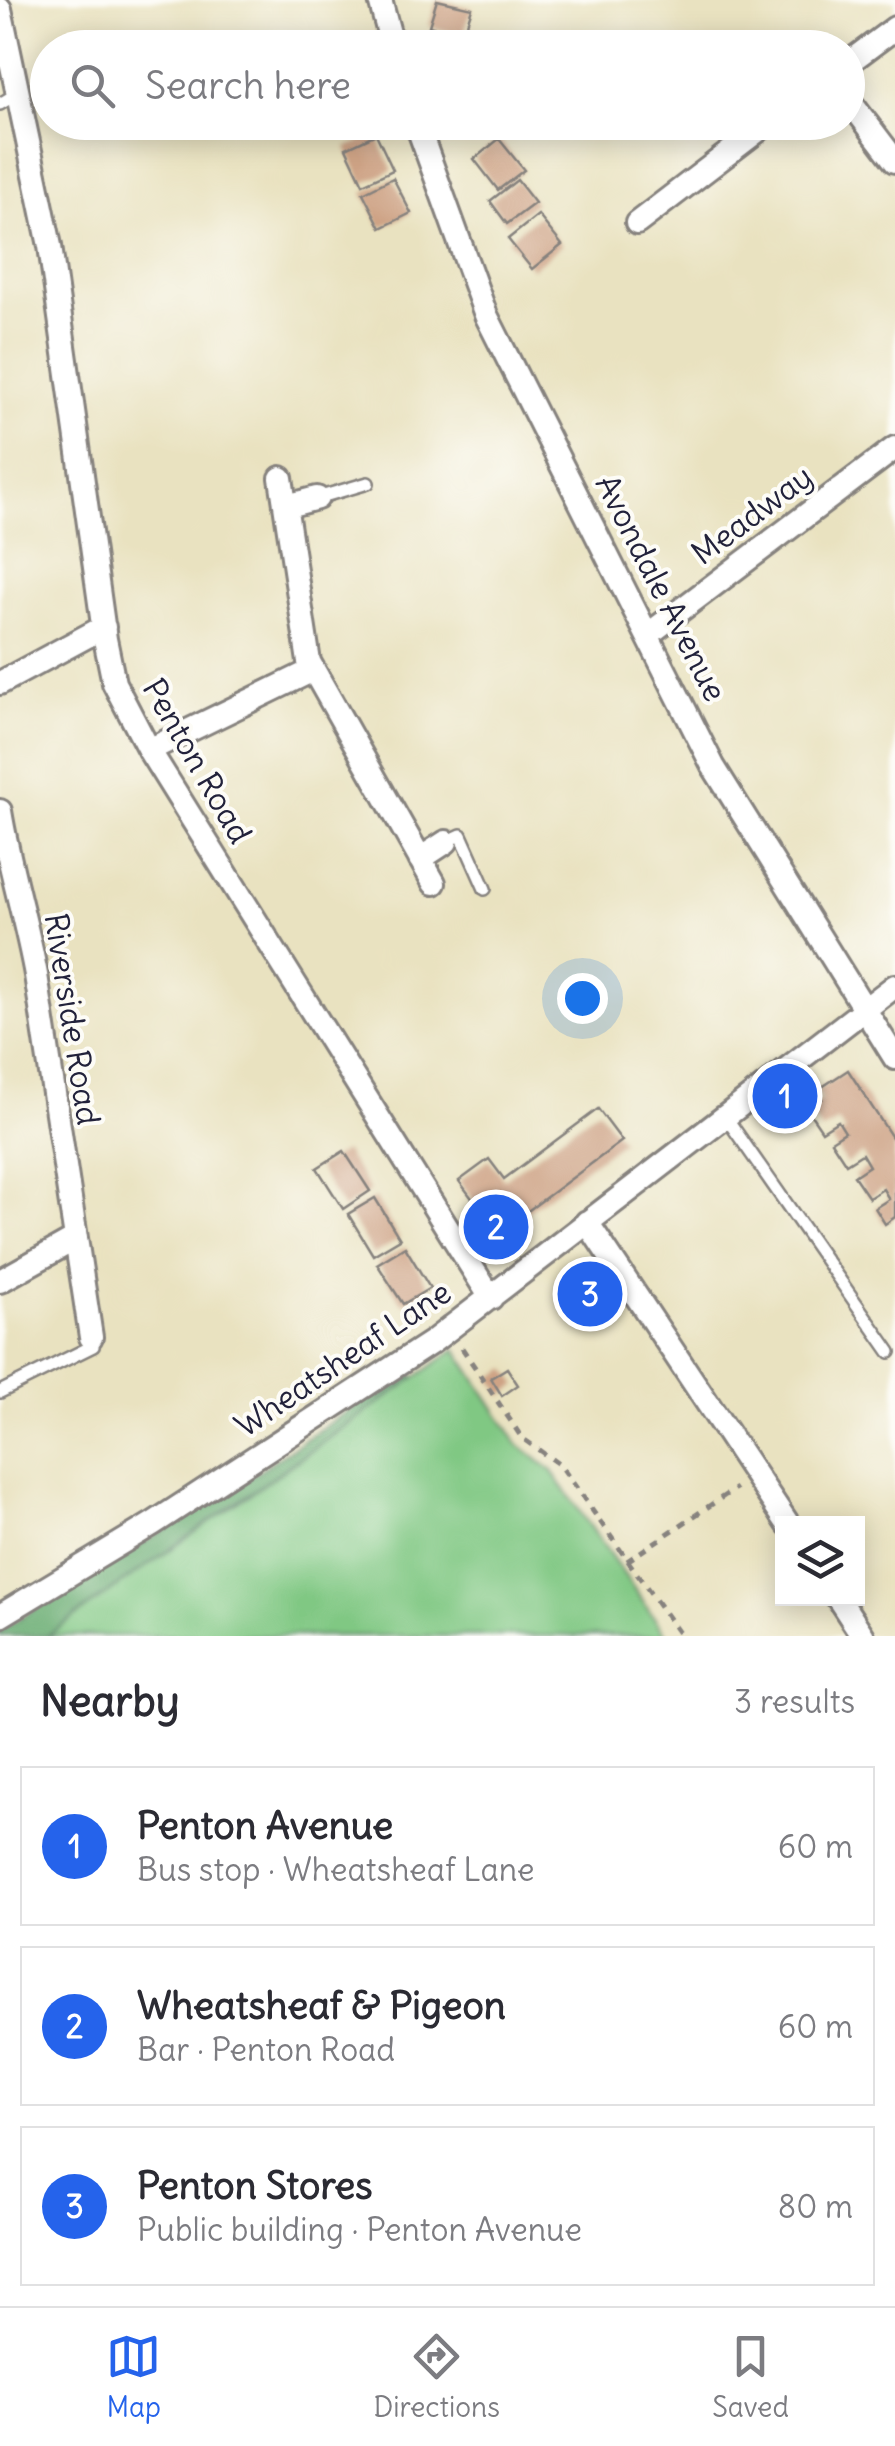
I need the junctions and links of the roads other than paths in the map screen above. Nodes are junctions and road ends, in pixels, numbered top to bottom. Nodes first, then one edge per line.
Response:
1 (380, 0) edge
2 (0, 10) edge
3 (895, 28) edge
4 (389, 30) edge
5 (865, 50) edge
6 (9, 99) edge
7 (865, 121) edge
8 (423, 140) edge
9 (745, 140) edge
10 (895, 161) edge
11 (637, 223) dead end
12 (895, 448) edge
13 (282, 478) dead end
14 (368, 483) dead end
15 (317, 498) joint
16 (287, 506) junction
17 (104, 627) junction
18 (648, 634) junction
19 (314, 670) junction
20 (0, 683) edge
21 (149, 750) junction
22 (0, 811) edge
23 (446, 842) joint
24 (420, 859) junction
25 (5, 875) edge
26 (434, 883) dead end
27 (485, 889) dead end
28 (895, 986) edge
29 (863, 1010) junction
30 (895, 1058) edge
31 (725, 1116) junction
32 (587, 1222) junction
33 (76, 1239) junction
34 (0, 1281) edge
35 (491, 1298) junction
36 (91, 1337) joint
37 (890, 1352) dead end
38 (0, 1392) edge
39 (783, 1516) edge
40 (843, 1606) edge
41 (0, 1616) edge
42 (863, 1636) edge

1 - 4 street
2 - 6 street, Penton Road
3 - 5 street
6 - 17 street, Penton Road
7 - 10 street
8 - 18 street, Avondale Avenue
9 - 11 street
12 - 18 street, Meadway
13 - 16 street
14 - 15 lane
15 - 16 street
16 - 19 street
17 - 20 street
17 - 21 street, Penton Road
18 - 29 street, Avondale Avenue
19 - 21 street
19 - 24 street
21 - 35 street, Penton Road
22 - 25 street, Riverside Road
23 - 24 street
23 - 27 lane
24 - 26 street
25 - 33 street, Riverside Road
28 - 29 street, Wheatsheaf Lane
29 - 30 street, Avondale Avenue
29 - 31 street, Wheatsheaf Lane
31 - 32 street, Wheatsheaf Lane
31 - 37 lane
32 - 35 street, Wheatsheaf Lane
32 - 39 street
33 - 34 street
33 - 36 street, Riverside Road
35 - 41 street, Wheatsheaf Lane
36 - 38 lane
40 - 42 street

